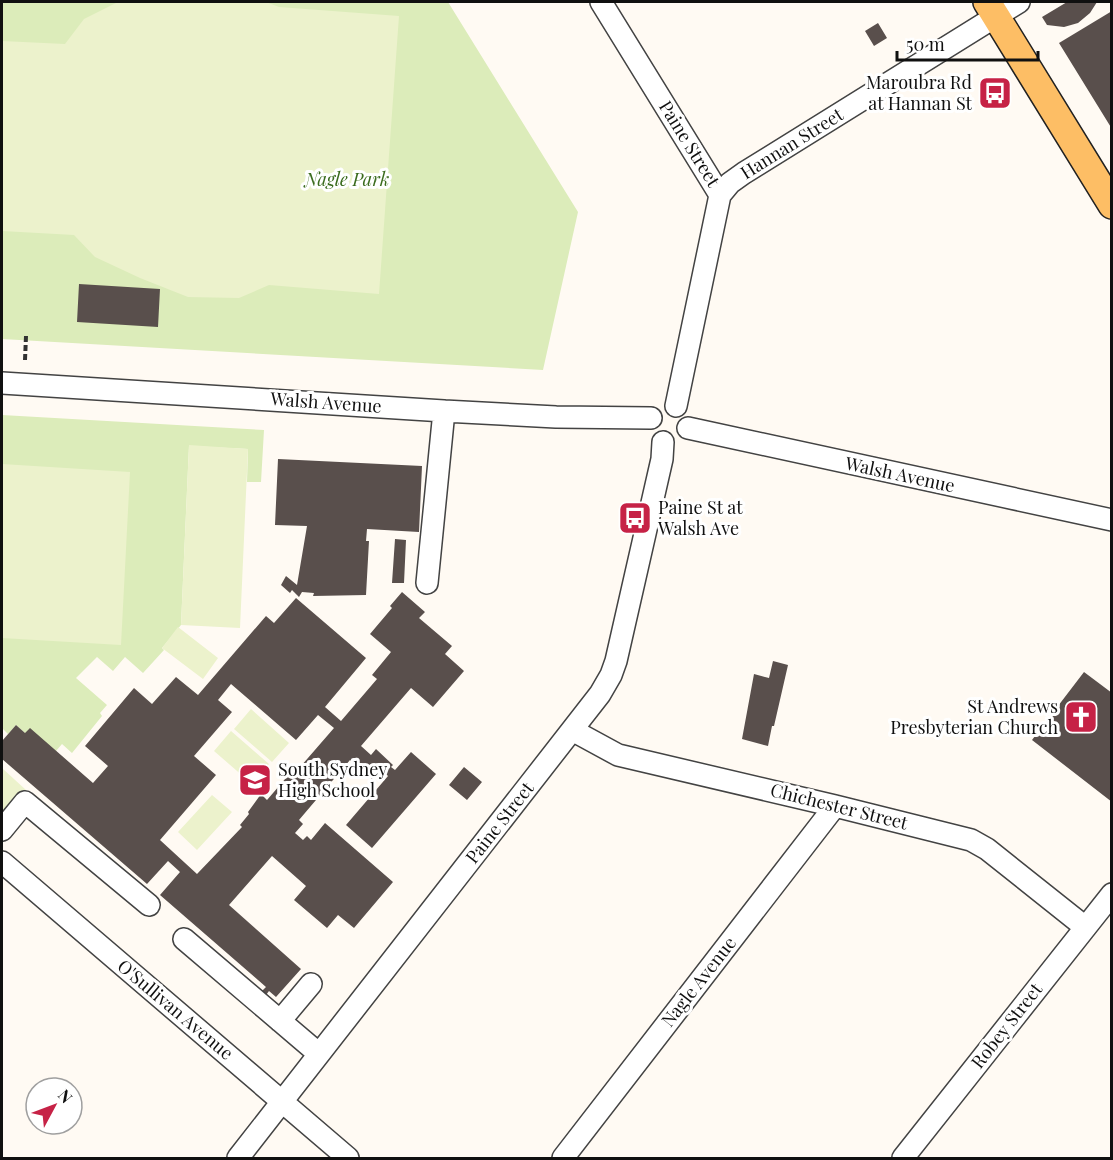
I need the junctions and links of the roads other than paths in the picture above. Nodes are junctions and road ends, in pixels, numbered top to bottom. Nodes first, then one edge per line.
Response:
1 (601, 2) edge
2 (1019, 2) edge
3 (992, 9) edge
4 (720, 195) junction
5 (1112, 205) edge
6 (2, 383) edge
7 (676, 406) junction
8 (444, 411) junction
9 (651, 418) junction
10 (688, 429) junction
11 (663, 442) junction
12 (1112, 520) edge
13 (427, 583) dead end
14 (572, 730) junction
15 (835, 806) junction
16 (2, 830) edge
17 (2, 862) edge
18 (1112, 894) edge
19 (149, 905) dead end
20 (1086, 927) junction
21 (184, 939) dead end
22 (311, 984) dead end
23 (280, 1021) junction
24 (319, 1054) junction
25 (282, 1101) junction
26 (238, 1158) edge
27 (348, 1158) edge
28 (563, 1158) edge
29 (903, 1158) edge

1 - 4 street, Paine Street
2 - 3 street, Hannan Street
3 - 4 street, Hannan Street
3 - 5 main road
4 - 7 street, Paine Street
6 - 8 street, Walsh Avenue
7 - 9 street
7 - 10 street
8 - 9 street, Walsh Avenue
8 - 13 street
9 - 11 street
10 - 11 street
10 - 12 street, Walsh Avenue
11 - 14 street, Paine Street
14 - 15 street, Chichester Street
14 - 24 street, Paine Street
15 - 20 street, Chichester Street
15 - 28 street, Nagle Avenue
16 - 19 street
17 - 25 street, O'Sullivan Avenue
18 - 20 street, Robey Street
20 - 29 street, Robey Street
21 - 23 street
22 - 23 street
23 - 24 street
24 - 25 street, Paine Street
25 - 26 street, Paine Street
25 - 27 street, O'Sullivan Avenue

